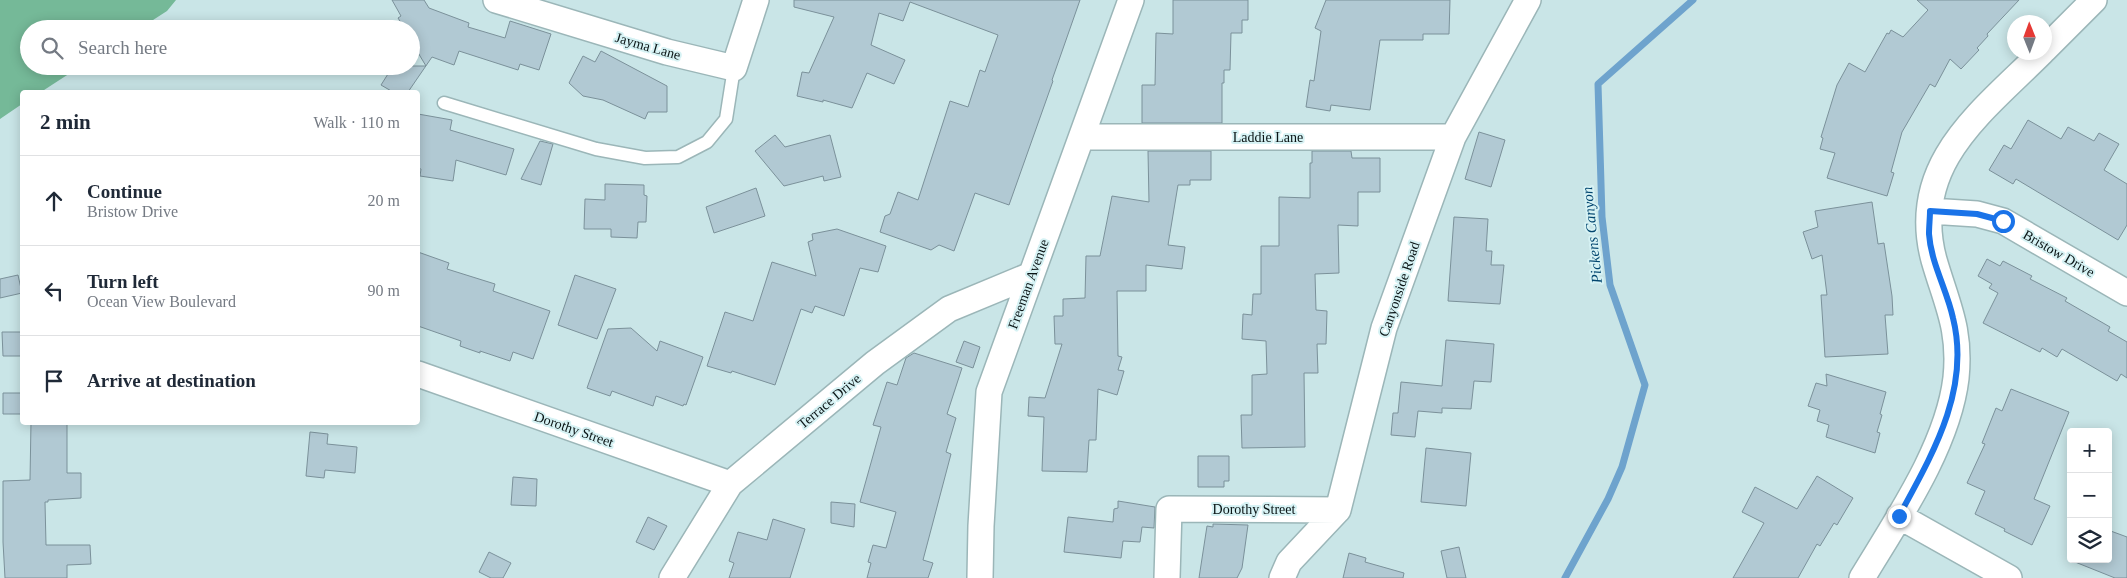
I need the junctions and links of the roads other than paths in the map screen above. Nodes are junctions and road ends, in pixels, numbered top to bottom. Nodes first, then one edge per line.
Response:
1 (496, 0) edge
2 (756, 0) edge
3 (1131, 0) edge
4 (1528, 0) edge
5 (2094, 0) edge
6 (2052, 42) edge
7 (2034, 60) edge
8 (734, 68) junction
9 (444, 103) dead end
10 (1082, 137) junction
11 (1453, 137) junction
12 (1930, 211) junction
13 (1031, 276) junction
14 (2127, 293) edge
15 (420, 375) edge
16 (730, 484) junction
17 (1338, 510) junction
18 (1899, 516) junction
19 (672, 578) edge
20 (980, 578) edge
21 (1167, 578) edge
22 (1282, 578) edge
23 (1862, 578) edge
24 (2009, 578) edge

1 - 8 street, Jayma Lane
2 - 8 street
3 - 10 street, Freeman Avenue
4 - 11 street, Canyonside Road
5 - 6 street
7 - 12 street
8 - 9 lane
10 - 11 street, Laddie Lane
10 - 13 street, Freeman Avenue
11 - 17 street, Canyonside Road
12 - 14 street, Bristow Drive
12 - 18 street
13 - 16 street, Terrace Drive
13 - 20 street, Freeman Avenue
15 - 16 street, Dorothy Street
16 - 19 street, Terrace Drive
17 - 21 street, Dorothy Street
17 - 22 street, Canyonside Road
18 - 23 street
18 - 24 street

